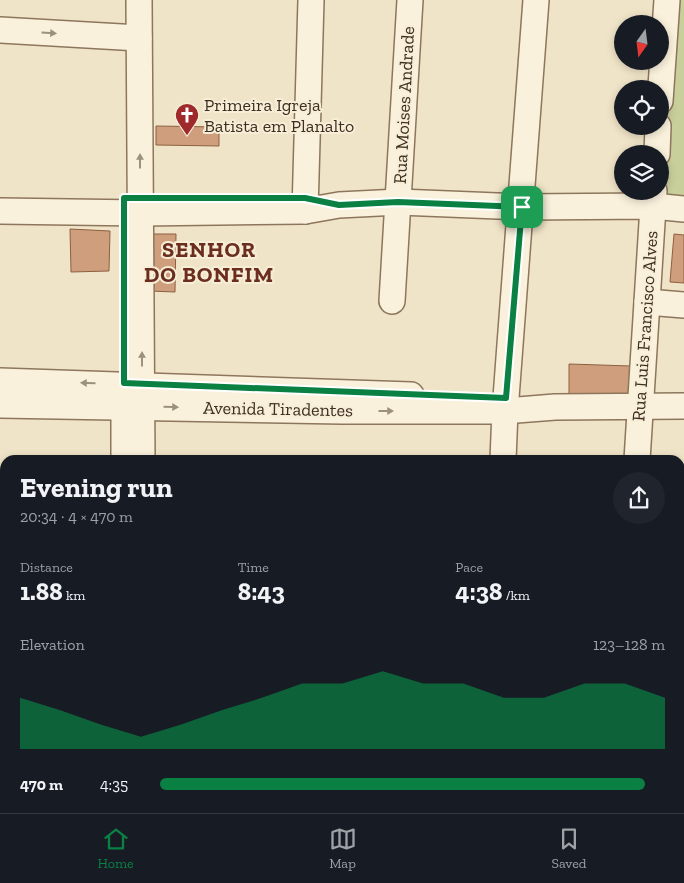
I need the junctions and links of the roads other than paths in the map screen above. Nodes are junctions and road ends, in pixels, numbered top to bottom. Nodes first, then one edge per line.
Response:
1 (311, 0) edge
2 (410, 0) edge
3 (536, 0) edge
4 (666, 0) edge
5 (0, 14) edge
6 (130, 19) edge
7 (0, 30) edge
8 (661, 80) edge
9 (0, 196) edge
10 (638, 200) edge
11 (654, 200) edge
12 (657, 200) edge
13 (398, 202) junction
14 (30, 204) junction
15 (305, 204) junction
16 (132, 206) junction
17 (522, 207) junction
18 (684, 209) edge
19 (0, 211) edge
20 (392, 300) dead end
21 (647, 302) junction
22 (684, 305) edge
23 (0, 381) edge
24 (133, 395) junction
25 (506, 404) junction
26 (0, 405) edge
27 (684, 406) edge
28 (640, 407) junction
29 (125, 455) edge
30 (141, 455) edge
31 (503, 455) edge
32 (637, 455) edge

1 - 15 street
2 - 13 street, Rua Moises Andrade
3 - 17 street
4 - 8 street
5 - 6 street
7 -> 6 street
6 - 16 street
9 - 14 street
10 - 17 street
11 - 21 street, Rua Luis Francisco Alves
12 - 18 street
13 - 15 street
13 - 17 street
13 - 20 street, Rua Moises Andrade
14 - 16 street
14 - 19 street
15 - 16 street
16 - 24 street
17 - 25 street
21 - 22 street
21 - 28 street, Rua Luis Francisco Alves
24 -> 23 street, Avenida Tiradentes
24 - 25 street, Avenida Tiradentes
24 - 26 street, Avenida Tiradentes
24 - 29 street
24 - 30 street
25 - 28 street, Avenida Tiradentes
25 - 31 street
27 - 28 street, Avenida Tiradentes
28 - 32 street, Rua Luis Francisco Alves

